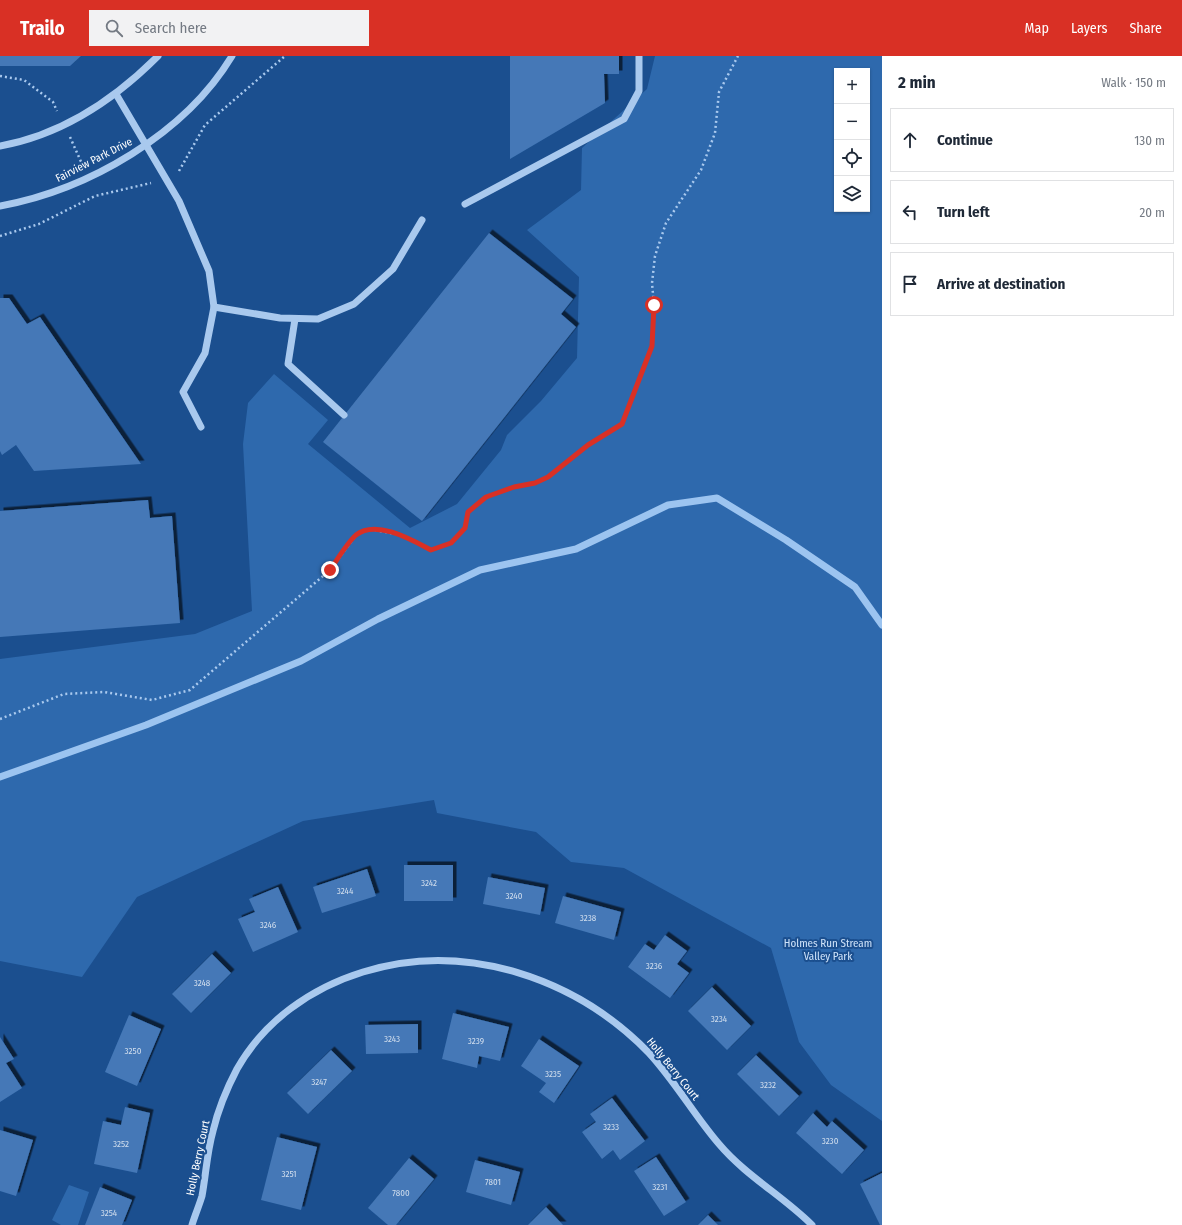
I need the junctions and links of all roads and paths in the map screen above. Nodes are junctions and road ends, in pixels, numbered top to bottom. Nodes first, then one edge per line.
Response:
1 (158, 56) edge
2 (232, 56) edge
3 (639, 56) edge
4 (738, 56) edge
5 (116, 94) junction
6 (146, 145) junction
7 (0, 146) edge
8 (465, 204) dead end
9 (0, 206) edge
10 (422, 220) dead end
11 (214, 306) junction
12 (295, 319) junction
13 (344, 415) dead end
14 (201, 427) dead end
15 (0, 719) edge
16 (192, 1225) edge
17 (812, 1225) edge

1 - 5 street
2 - 6 street, Fairview Park Drive
3 - 8 street
4 - 15 path
5 - 6 street
5 - 7 street
6 - 9 street, Fairview Park Drive
6 - 11 street
10 - 12 street
11 - 12 street
11 - 14 street
12 - 13 street
16 - 17 street, Holly Berry Court

